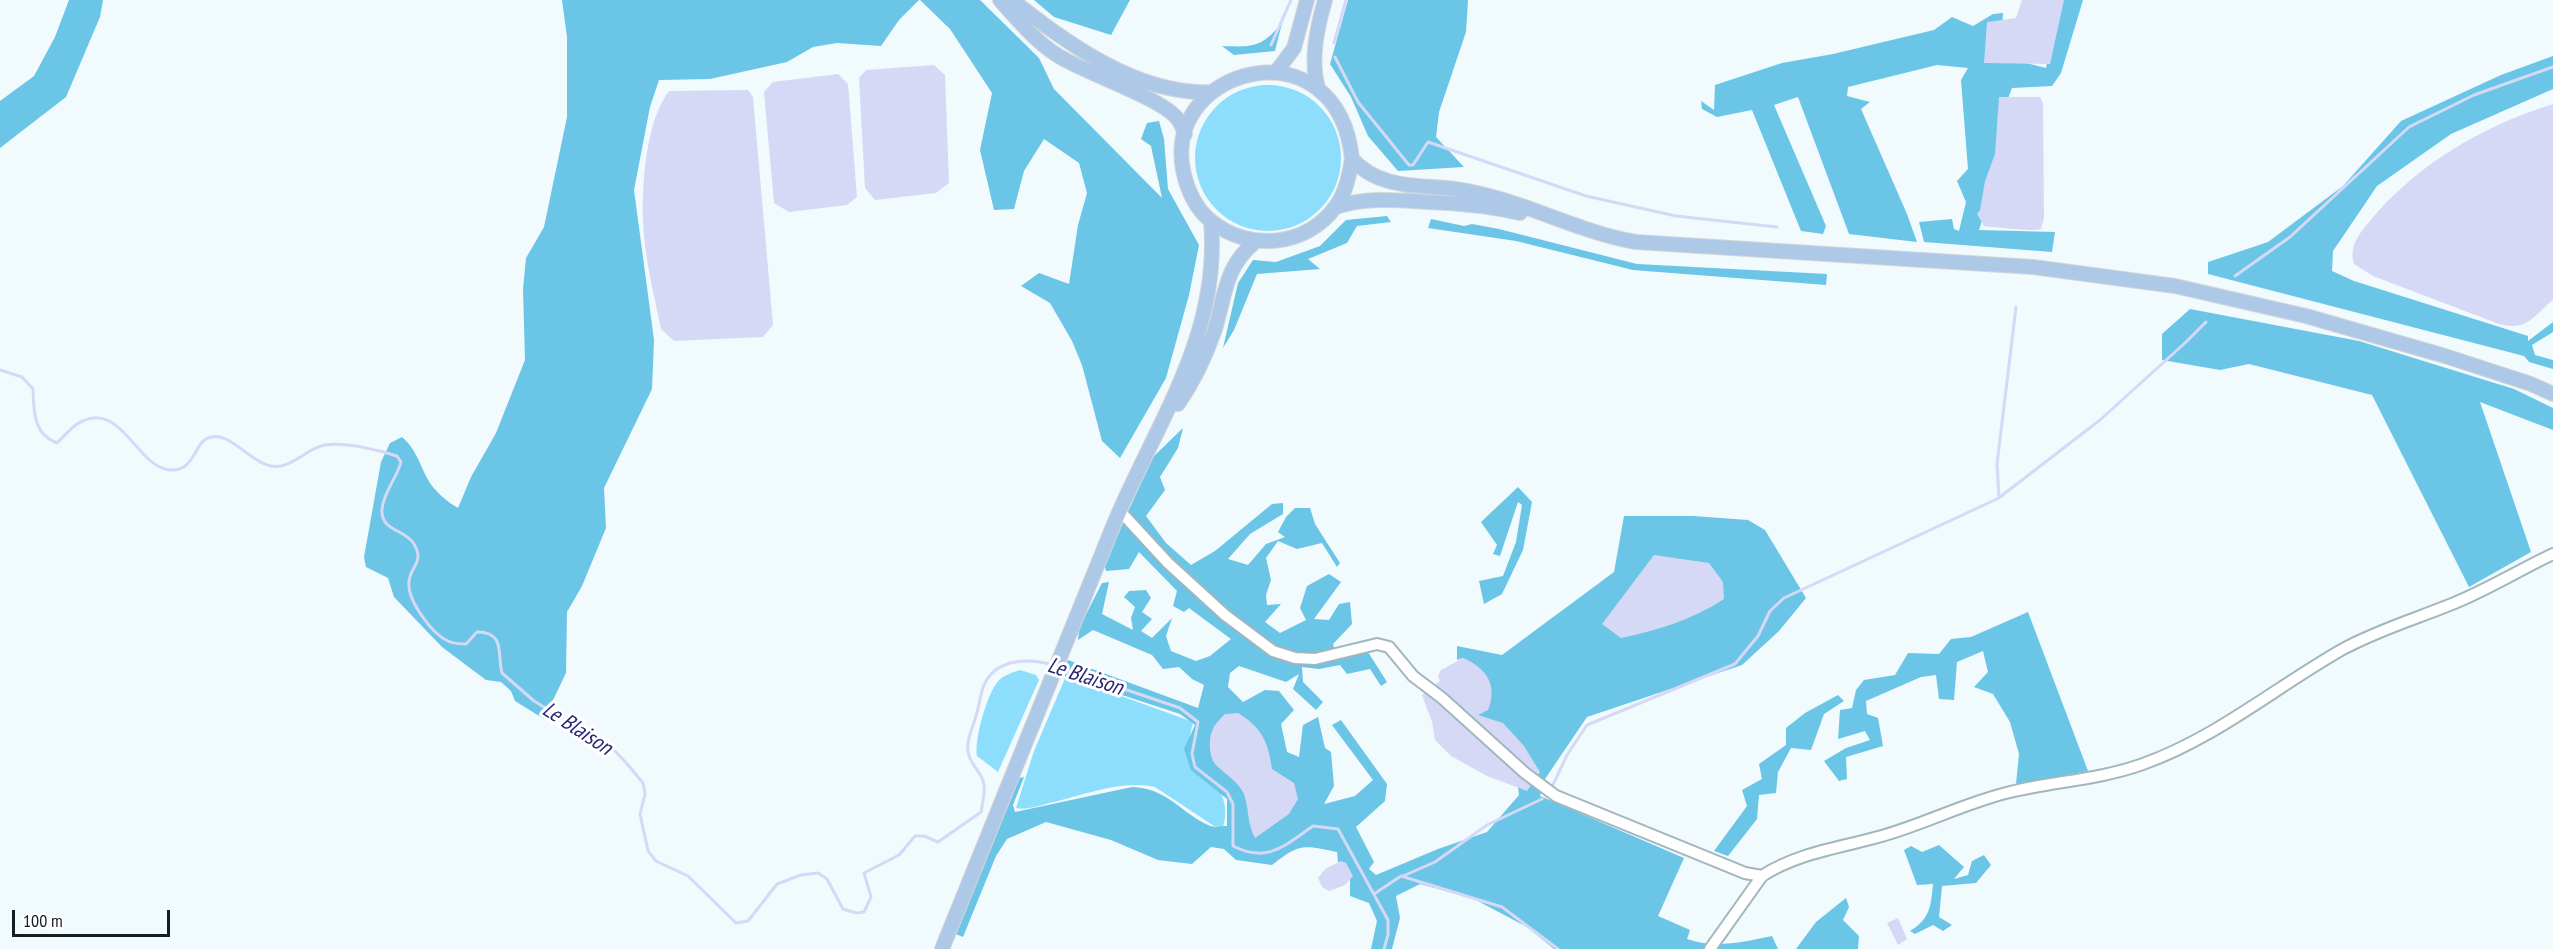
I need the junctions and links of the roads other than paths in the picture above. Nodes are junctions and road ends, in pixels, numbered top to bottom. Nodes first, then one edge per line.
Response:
1 (1000, 0) edge
2 (1012, 0) edge
3 (1307, 0) edge
4 (1325, 0) edge
5 (1276, 72) junction
6 (1318, 88) junction
7 (1212, 92) junction
8 (1185, 134) junction
9 (1352, 159) junction
10 (1336, 207) junction
11 (1211, 221) junction
12 (1580, 228) junction
13 (1256, 242) junction
14 (2553, 394) edge
15 (1155, 438) junction
16 (1120, 511) junction
17 (2553, 554) edge
18 (1762, 876) junction
19 (942, 949) edge
20 (1710, 949) edge

1 - 8 main road
2 - 7 main road
3 - 5 main road
4 - 6 main road
5 - 6 main road
5 - 7 main road
6 - 9 main road
7 - 8 main road
8 - 11 main road
9 - 10 main road
9 - 12 main road
10 - 12 main road
10 - 13 main road
11 - 13 main road
11 - 15 main road
12 - 14 main road
13 - 15 main road
15 - 16 main road
16 - 18 street
16 - 19 main road
17 - 18 street
18 - 20 street

